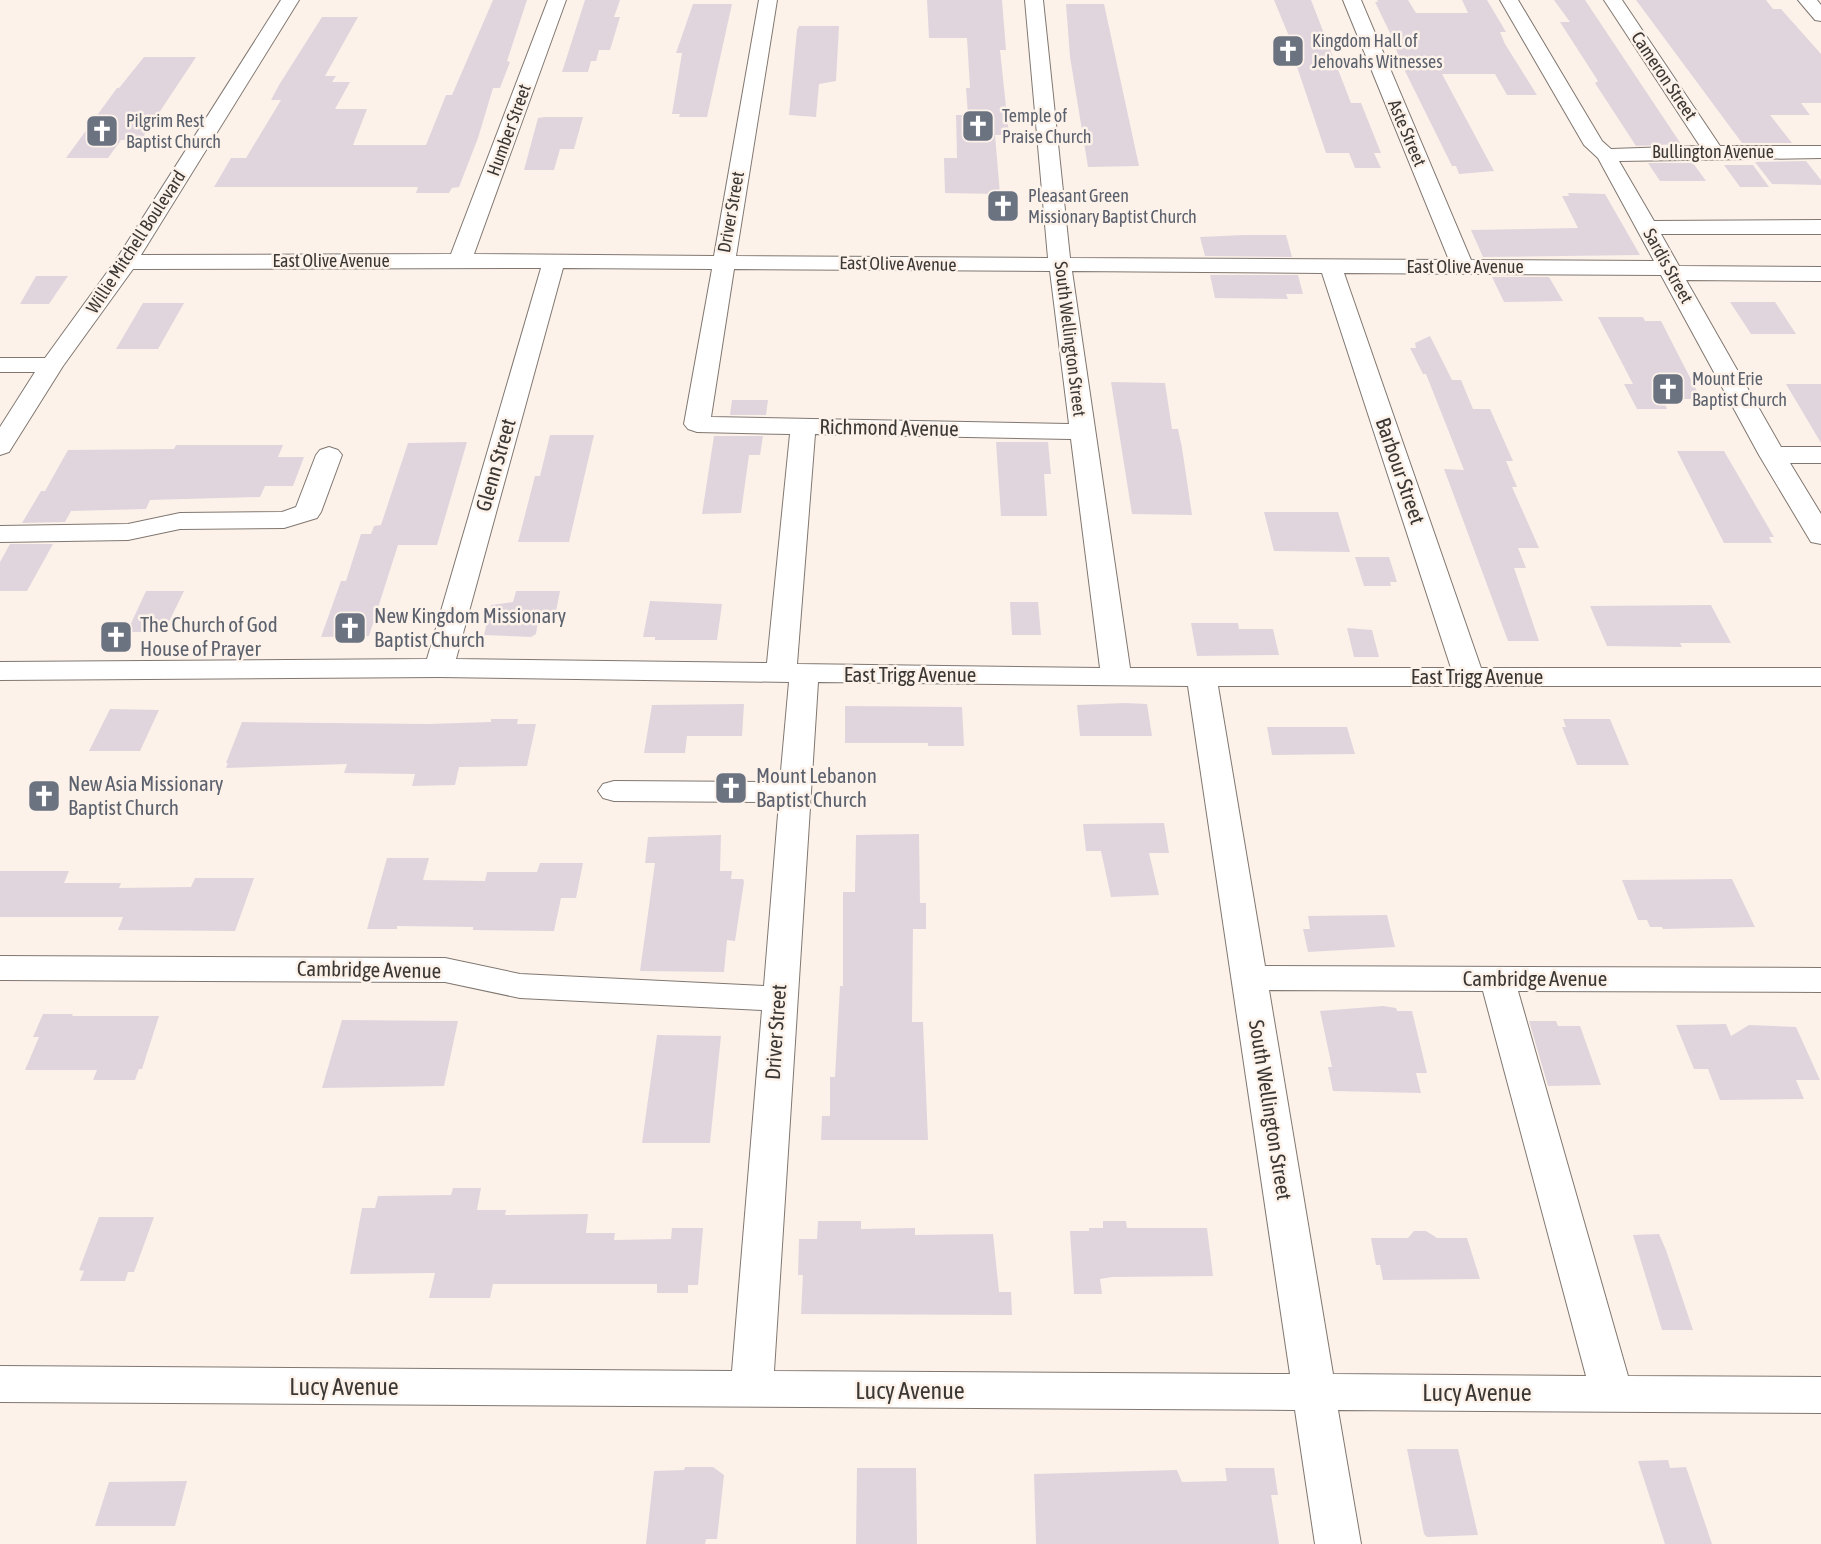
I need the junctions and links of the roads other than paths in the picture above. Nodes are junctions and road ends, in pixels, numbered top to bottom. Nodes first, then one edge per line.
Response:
1 (290, 0) edge
2 (557, 0) edge
3 (768, 0) edge
4 (1034, 0) edge
5 (1352, 0) edge
6 (1509, 0) edge
7 (1613, 0) edge
8 (1807, 0) edge
9 (1821, 16) edge
10 (1714, 152) junction
11 (1821, 152) edge
12 (1606, 155) junction
13 (1821, 227) edge
14 (1647, 228) junction
15 (460, 261) junction
16 (126, 262) junction
17 (554, 262) junction
18 (723, 262) junction
19 (1060, 265) junction
20 (1331, 267) junction
21 (1463, 267) junction
22 (1671, 271) junction
23 (1821, 274) edge
24 (0, 365) edge
25 (52, 365) junction
26 (697, 424) joint
27 (803, 427) junction
28 (1082, 432) junction
29 (0, 447) edge
30 (329, 455) dead end
31 (1772, 455) junction
32 (1821, 455) edge
33 (0, 534) edge
34 (1821, 536) edge
35 (439, 668) junction
36 (0, 671) edge
37 (792, 674) junction
38 (1469, 676) junction
39 (1116, 677) junction
40 (1202, 677) junction
41 (1821, 677) edge
42 (614, 791) dead end
43 (794, 792) junction
44 (0, 968) edge
45 (1250, 978) junction
46 (1497, 978) junction
47 (1821, 980) edge
48 (779, 999) junction
49 (0, 1384) edge
50 (751, 1390) junction
51 (1312, 1392) junction
52 (1612, 1394) junction
53 (1821, 1395) edge
54 (1338, 1544) edge

1 - 16 street, Willie Mitchell Boulevard
2 - 15 street, Humber Street
3 - 18 street, Driver Street
4 - 19 street, South Wellington Street
5 - 21 street, Aste Street
6 - 12 street, Sardis Street
7 - 10 street, Cameron Street
8 - 9 street
10 - 11 street, Bullington Avenue
10 - 12 street, Bullington Avenue
12 - 14 street, Sardis Street
13 - 14 street
14 - 22 street, Sardis Street
15 - 16 street, East Olive Avenue
15 - 17 street, East Olive Avenue
16 - 25 street, Willie Mitchell Boulevard
17 - 18 street, East Olive Avenue
17 - 35 street, Glenn Street
18 - 19 street, East Olive Avenue
18 - 26 street, Driver Street
19 - 20 street, East Olive Avenue
19 - 28 street, South Wellington Street
20 - 21 street, East Olive Avenue
20 - 38 street, Barbour Street
21 - 22 street, East Olive Avenue
22 - 23 street, East Olive Avenue
22 - 31 street, Sardis Street
24 - 25 street
25 - 29 street, Willie Mitchell Boulevard
26 - 27 street, Richmond Avenue
27 - 28 street, Richmond Avenue
27 - 37 street, Driver Street
28 - 39 street, South Wellington Street
30 - 33 street
31 - 32 street
31 - 34 street, Sardis Street
35 - 36 street, East Trigg Avenue
35 - 37 street, East Trigg Avenue
37 - 39 street, East Trigg Avenue
37 - 43 street, Driver Street
38 - 40 street, East Trigg Avenue
38 - 41 street, East Trigg Avenue
39 - 40 street, East Trigg Avenue
40 - 45 street, South Wellington Street
42 - 43 street
43 - 48 street, Driver Street
44 - 48 street, Cambridge Avenue
45 - 46 street, Cambridge Avenue
45 - 51 street, South Wellington Street
46 - 47 street, Cambridge Avenue
46 - 52 street
48 - 50 street, Driver Street
49 - 50 street, Lucy Avenue
50 - 51 street, Lucy Avenue
51 - 52 street, Lucy Avenue
51 - 54 street, South Wellington Street
52 - 53 street, Lucy Avenue

